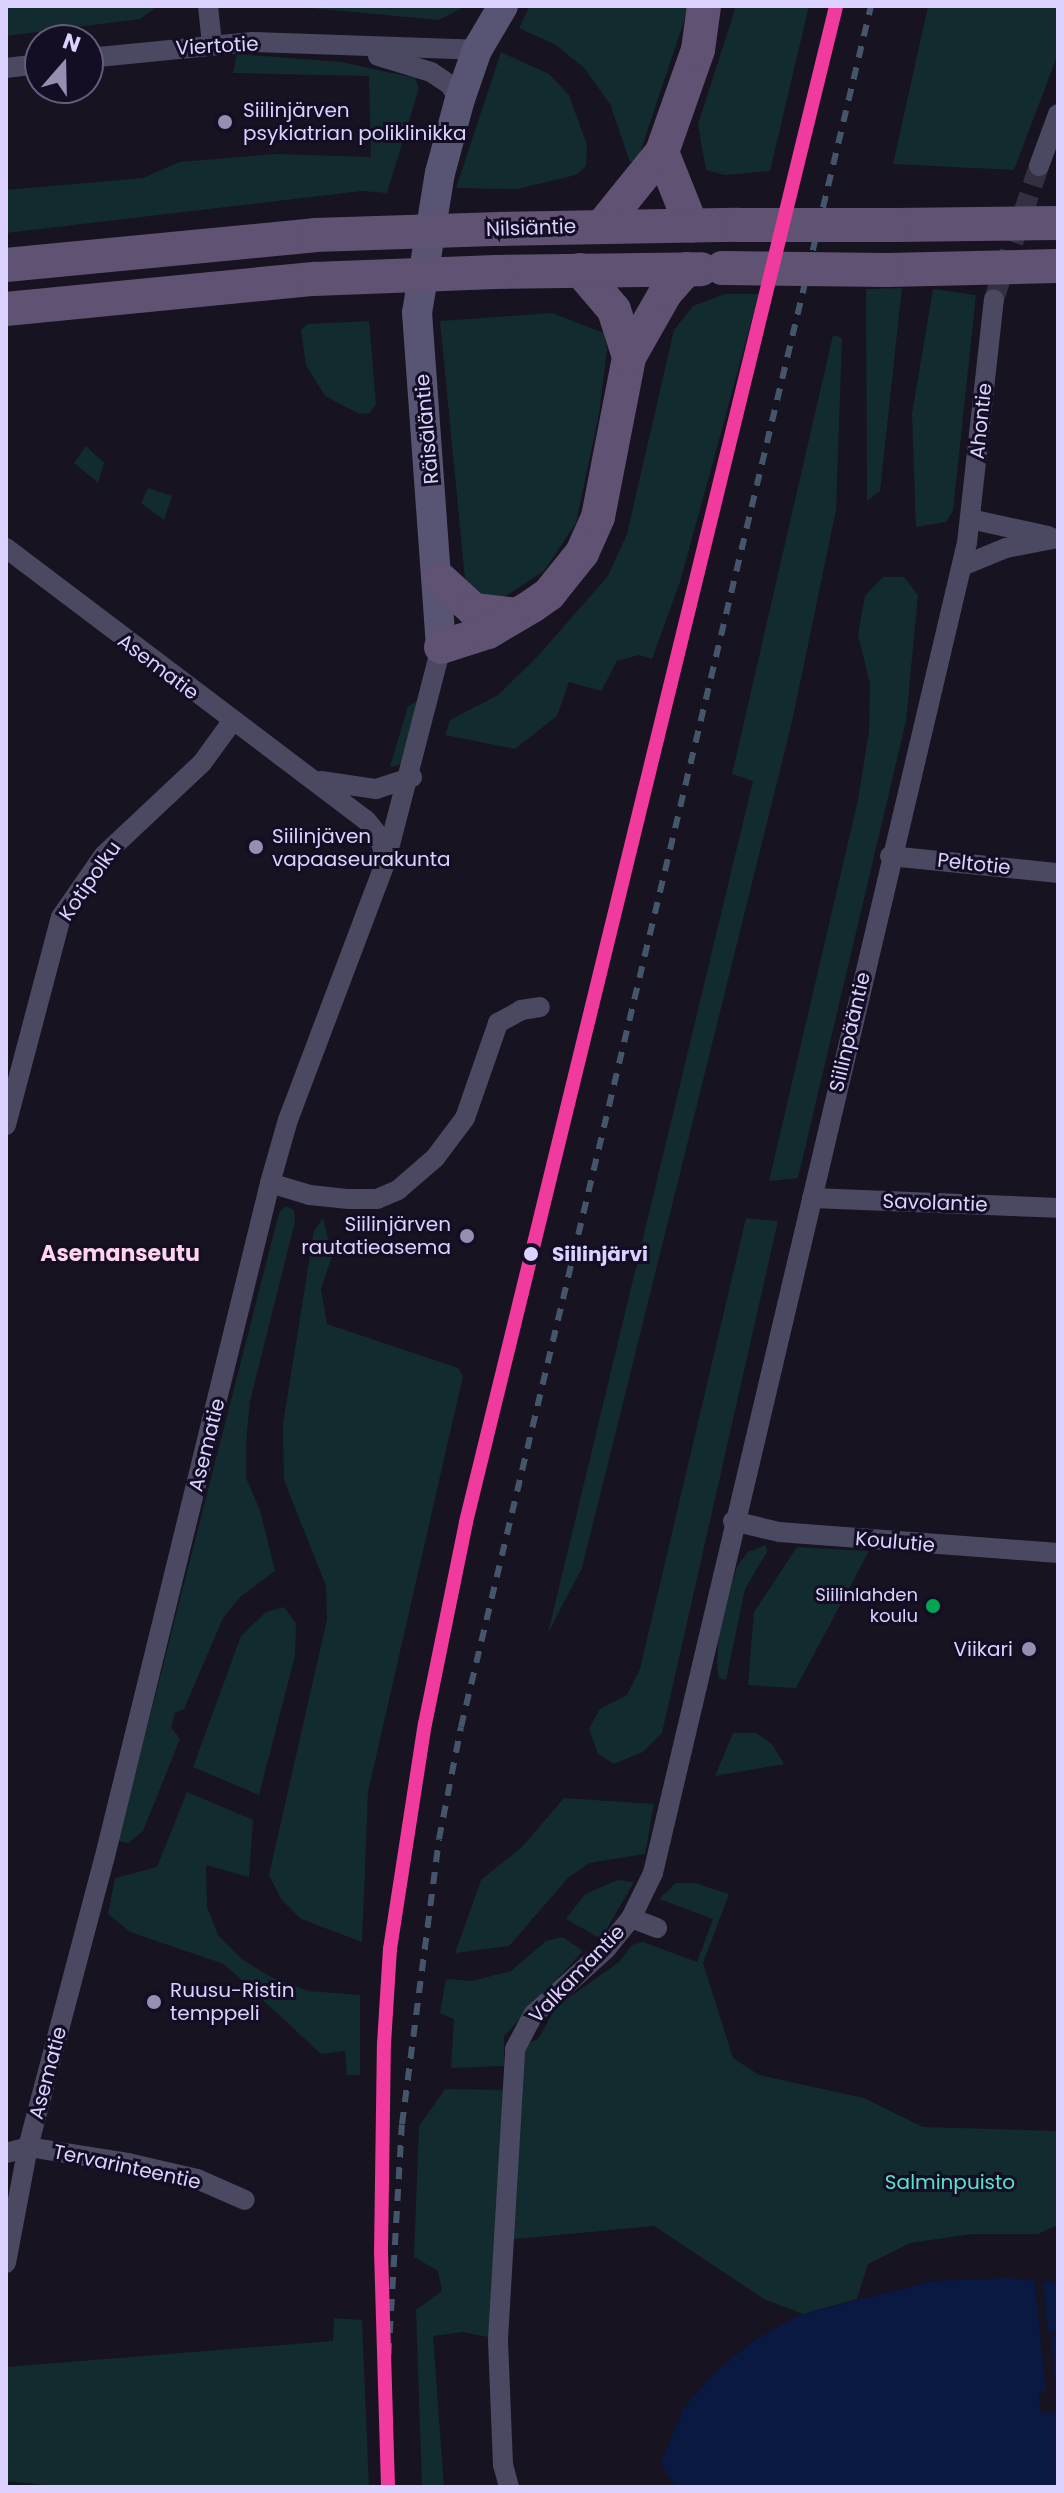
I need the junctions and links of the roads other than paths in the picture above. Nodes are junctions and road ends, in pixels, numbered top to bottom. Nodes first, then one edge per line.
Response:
1 (208, 6) edge
2 (503, 6) edge
3 (704, 6) edge
4 (212, 44) junction
5 (347, 46) junction
6 (477, 50) junction
7 (104, 56) edge
8 (460, 99) junction
9 (1058, 114) edge
10 (662, 152) junction
11 (1039, 166) tunnel mouth
12 (1058, 223) edge
13 (603, 225) junction
14 (691, 225) junction
15 (6, 265) edge
16 (1058, 266) edge
17 (687, 269) junction
18 (580, 270) junction
19 (994, 299) tunnel mouth
20 (6, 309) edge
21 (629, 357) junction
22 (970, 519) junction
23 (1057, 538) edge
24 (967, 543) joint
25 (6, 548) edge
26 (962, 566) junction
27 (440, 579) junction
28 (517, 615) junction
29 (441, 647) junction
30 (231, 723) junction
31 (412, 777) junction
32 (314, 780) junction
33 (890, 856) junction
34 (386, 860) junction
35 (1058, 873) edge
36 (540, 1007) dead end
37 (6, 1125) edge
38 (270, 1183) junction
39 (812, 1198) junction
40 (1058, 1208) edge
41 (733, 1521) junction
42 (1058, 1553) edge
43 (631, 1918) junction
44 (657, 1928) dead end
45 (28, 2147) junction
46 (6, 2153) edge
47 (245, 2200) dead end
48 (6, 2263) edge
49 (509, 2487) edge

1 - 4 street
2 - 6 street, Räisäläntie
3 - 10 main road
4 - 5 street, Viertotie
4 - 7 street, Viertotie
5 - 6 street, Viertotie
5 - 8 street, Viertotie
6 - 8 street, Räisäläntie
8 - 27 street, Räisäläntie
9 - 11 street
10 - 13 main road
10 - 14 main road
12 - 14 main road, Nilsiäntie, bridge
13 - 14 main road, Nilsiäntie
13 - 15 main road, Nilsiäntie, bridge
16 - 17 main road, bridge
17 - 18 main road
17 - 21 main road
18 - 20 main road, bridge
18 - 21 main road
19 - 22 street, Ahontie
21 - 28 main road
22 - 23 street
22 - 24 street, Ahontie
23 - 26 street
24 - 26 street, Siilinpääntie
25 - 30 street, Asematie
26 - 33 street, Siilinpääntie
27 - 28 main road
27 - 29 street, Räisäläntie
28 - 29 main road
29 - 31 street, Räisäläntie
30 - 32 street, Asematie
30 - 37 street, Kotipolku
31 - 32 street, Asematie
31 - 34 street, Räisäläntie
32 - 34 street, Asematie
33 - 35 street, Peltotie
33 - 39 street, Siilinpääntie
34 - 38 street, Asematie
36 - 38 street
38 - 45 street, Asematie
39 - 40 street, Savolantie
39 - 41 street, Siilinpääntie
41 - 42 street, Koulutie
41 - 43 street, Valkamantie
43 - 44 street
43 - 49 street, Valkamantie
45 - 46 street
45 - 47 street, Tervarinteentie
45 - 48 street, Tervarinteentie

